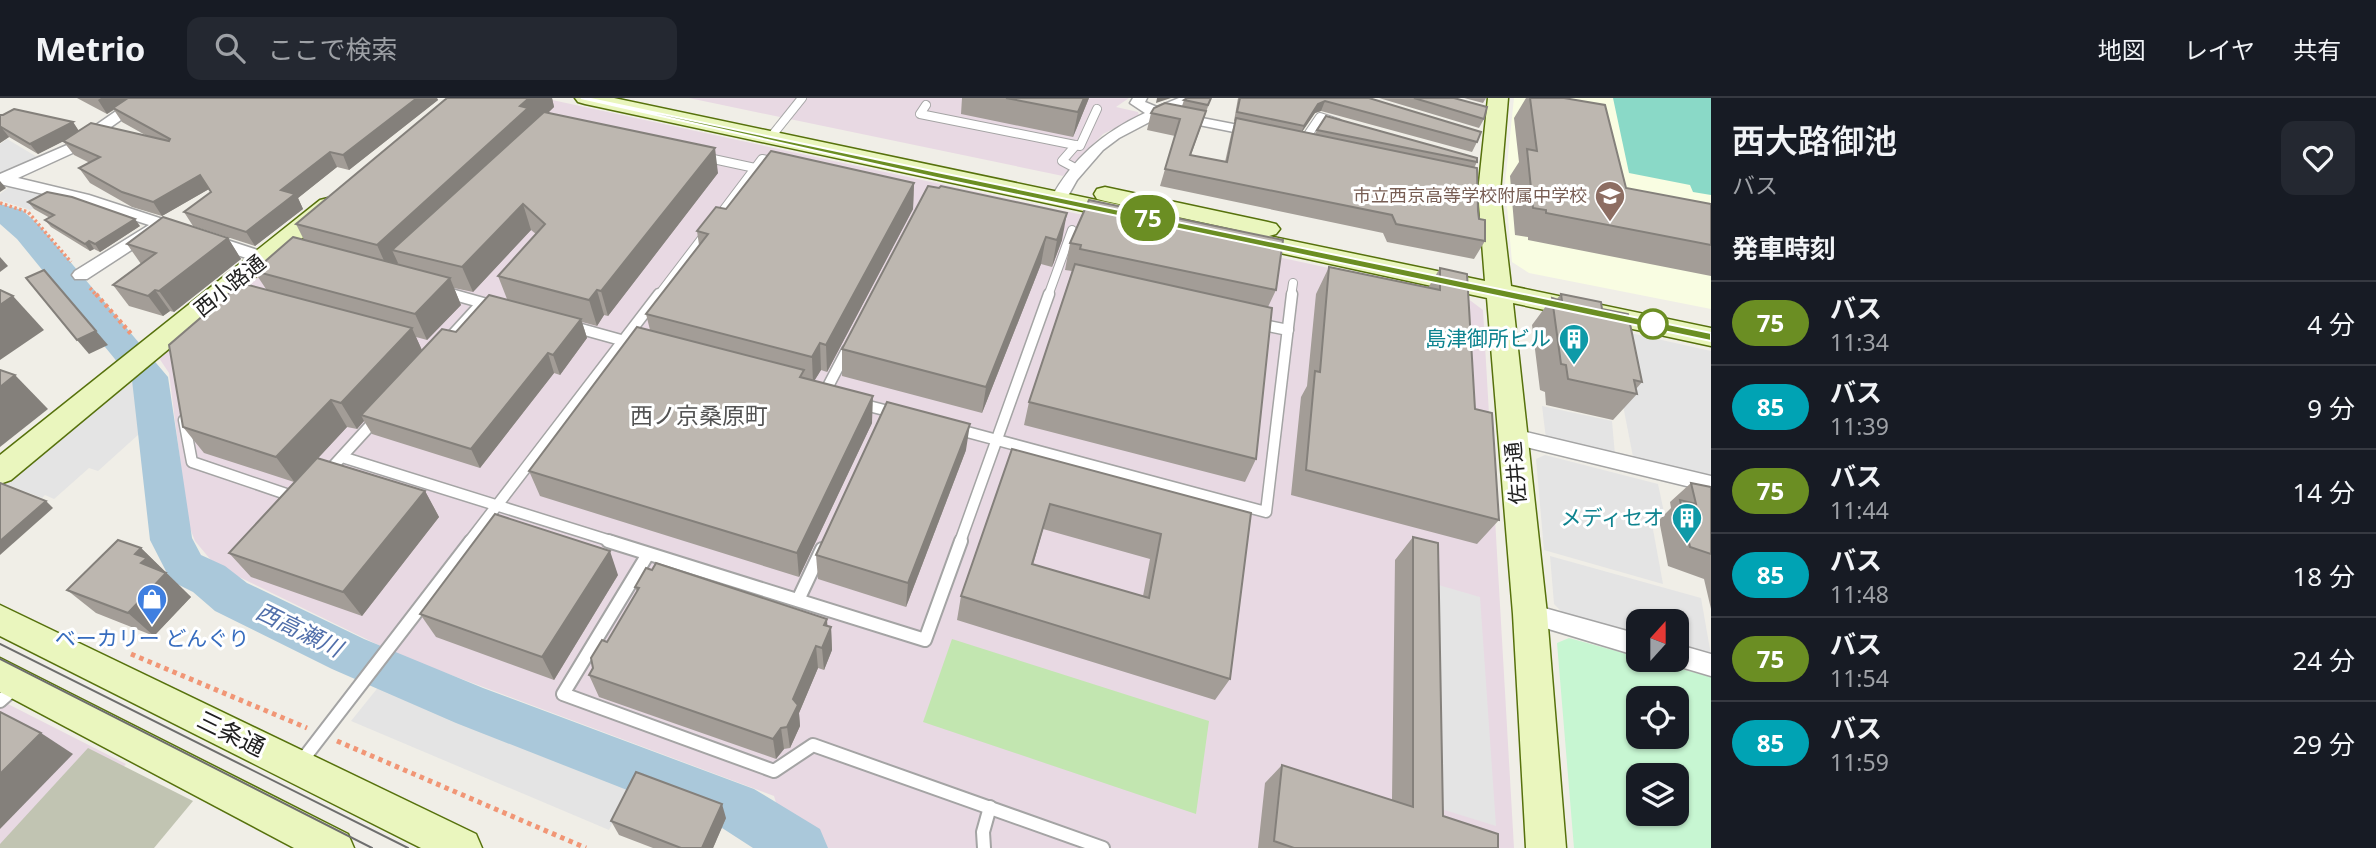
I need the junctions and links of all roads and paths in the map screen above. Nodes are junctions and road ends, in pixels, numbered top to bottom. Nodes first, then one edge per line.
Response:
1 (145, 98) edge
2 (585, 98) edge
3 (645, 98) edge
4 (802, 98) edge
5 (1140, 98) edge
6 (1191, 98) edge
7 (926, 105) dead end
8 (1097, 109) dead end
9 (1158, 112) junction
10 (1346, 125) edge
11 (775, 132) junction
12 (1296, 141) joint
13 (1489, 143) edge
14 (1076, 145) junction
15 (688, 153) edge
16 (788, 164) edge
17 (755, 168) junction
18 (1, 179) edge
19 (1067, 185) junction
20 (346, 191) edge
21 (0, 203) edge
22 (160, 223) junction
23 (1072, 230) edge
24 (264, 258) junction
25 (1055, 278) junction
26 (85, 281) junction
27 (1068, 281) edge
28 (1293, 283) dead end
29 (1498, 285) junction
30 (430, 289) edge
31 (482, 303) junction
32 (508, 310) edge
33 (1249, 321) edge
34 (561, 324) edge
35 (1711, 325) edge
36 (1288, 330) junction
37 (1711, 337) edge
38 (625, 341) junction
39 (850, 344) edge
40 (652, 348) edge
41 (438, 351) edge
42 (139, 354) junction
43 (811, 390) edge
44 (824, 394) junction
45 (837, 397) edge
46 (849, 400) edge
47 (386, 409) edge
48 (886, 410) junction
49 (183, 411) edge
50 (911, 416) edge
51 (880, 423) edge
52 (947, 426) edge
53 (1513, 437) junction
54 (996, 439) junction
55 (342, 457) junction
56 (0, 472) edge
57 (1711, 484) edge
58 (311, 491) junction
59 (497, 506) junction
60 (294, 509) edge
61 (827, 537) edge
62 (648, 554) junction
63 (798, 600) junction
64 (1530, 614) junction
65 (0, 620) edge
66 (1626, 642) edge
67 (1689, 659) edge
68 (1711, 665) edge
69 (6, 687) edge
70 (297, 767) junction
71 (990, 807) junction
72 (454, 846) edge
73 (1098, 847) edge
74 (334, 848) edge
75 (984, 848) edge
76 (1546, 848) edge

1 - 18 street
2 - 11 street
3 - 11 street
4 - 11 lane
5 - 9 street
6 - 9 street
7 - 14 lane
8 - 14 lane
9 - 12 street
9 - 19 street
10 - 12 lane
11 - 19 street
13 - 29 street, 佐井通
14 - 19 lane
15 - 17 lane
16 - 17 lane
17 - 38 lane
18 - 22 street
19 - 29 street
20 - 24 street, 西小路通
21 - 26 path
22 - 24 street
22 - 26 street
23 - 25 lane
24 - 42 street, 西小路通
25 - 27 lane
25 - 54 lane
26 - 42 path
28 - 36 lane
29 - 35 street
29 - 37 street
29 - 53 street, 佐井通
30 - 31 lane
31 - 32 lane
31 - 41 lane
33 - 36 lane
34 - 38 lane
36 - 54 lane
38 - 40 lane
38 - 59 lane
39 - 44 lane
42 - 56 street, 西小路通
43 - 44 lane
44 - 45 lane
46 - 48 lane
47 - 55 lane
48 - 50 lane
48 - 51 lane
49 - 58 lane
52 - 54 lane
53 - 57 street
53 - 64 street, 佐井通
54 - 63 lane
55 - 58 lane
55 - 59 lane
58 - 60 lane
59 - 62 lane
59 - 70 lane
61 - 63 lane
62 - 63 lane
62 - 71 lane
64 - 66 street
64 - 76 street, 佐井通
65 - 70 street, 三条通
67 - 68 street
69 - 74 street
70 - 72 street, 三条通
71 - 73 lane
71 - 75 lane

